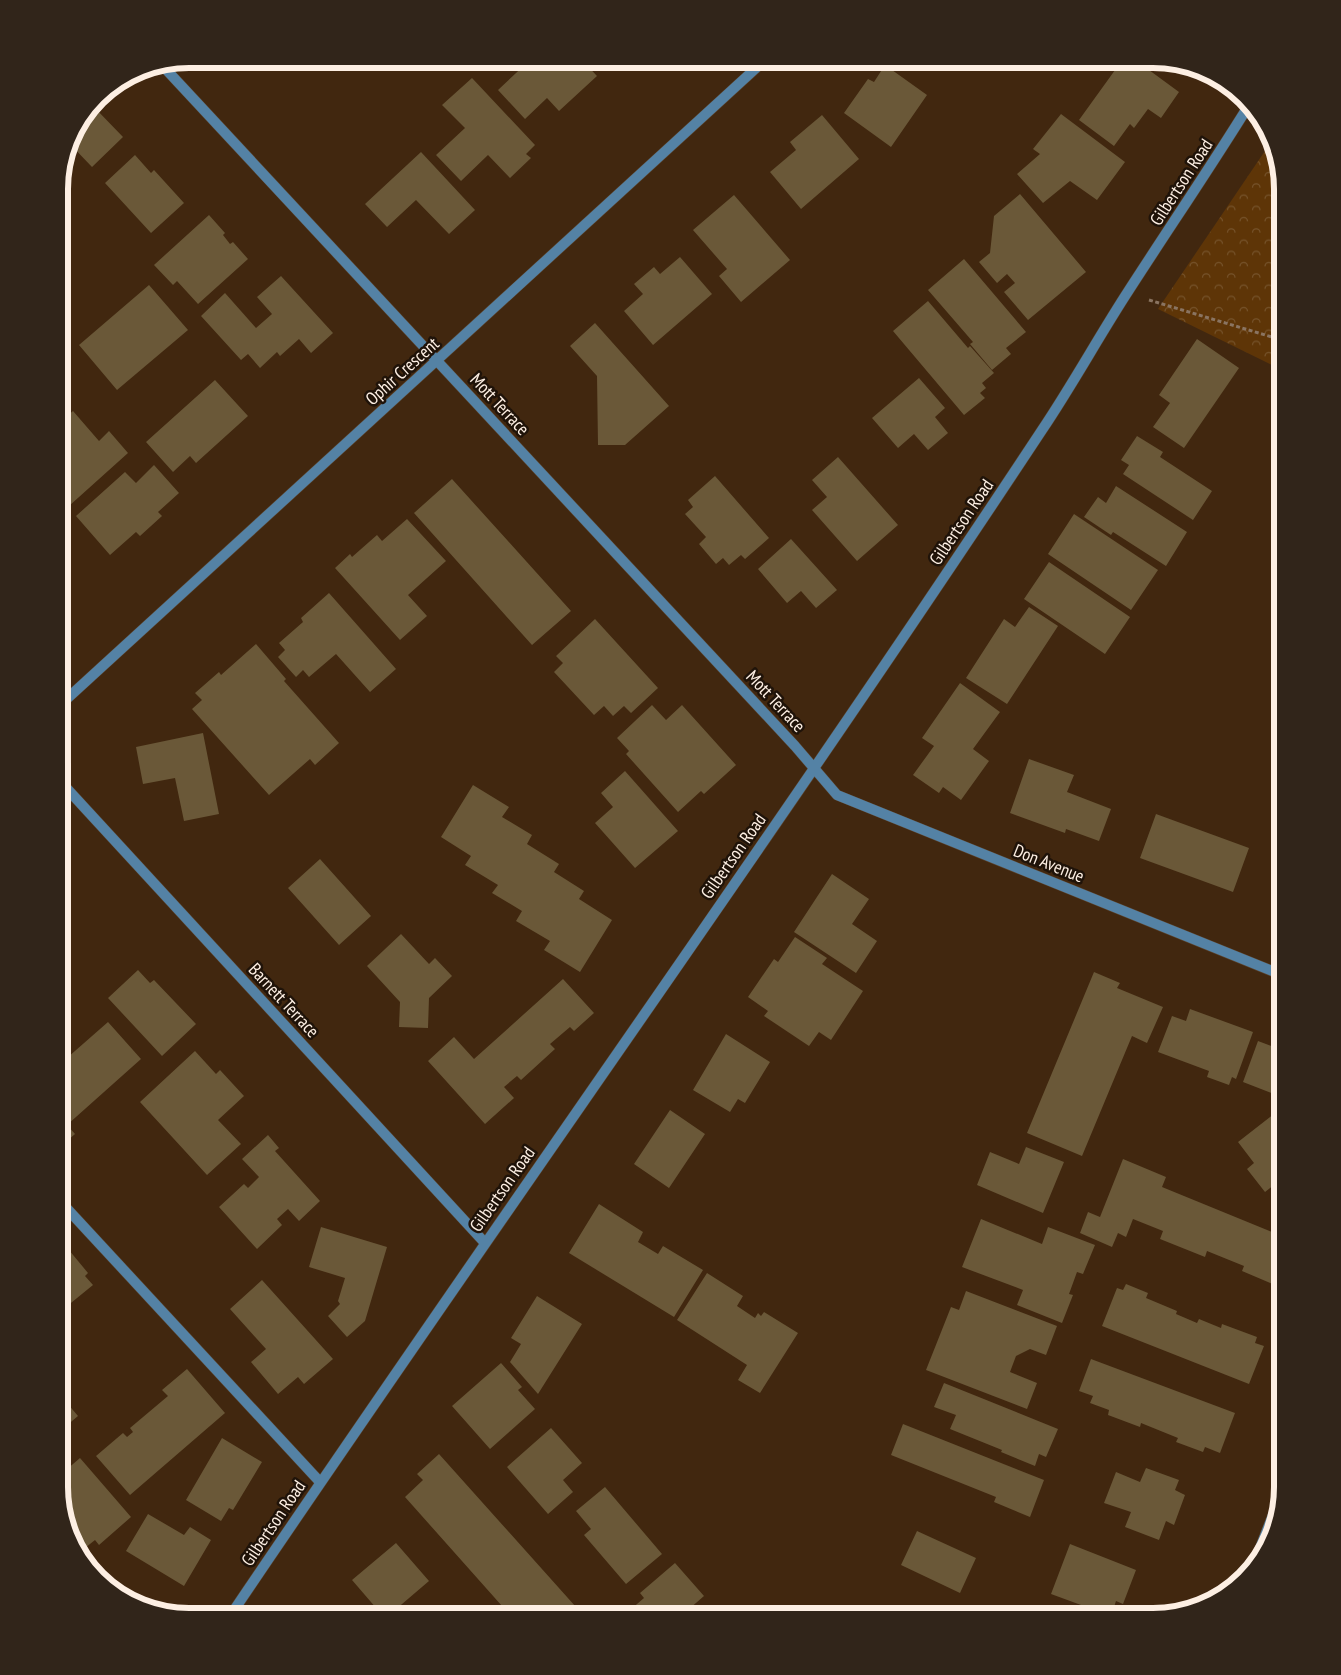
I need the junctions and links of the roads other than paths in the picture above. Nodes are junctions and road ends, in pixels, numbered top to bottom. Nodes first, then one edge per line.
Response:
1 (756, 68) edge
2 (167, 70) edge
3 (1245, 111) edge
4 (437, 361) junction
5 (68, 698) edge
6 (814, 767) junction
7 (68, 790) edge
8 (1274, 972) edge
9 (68, 1210) edge
10 (485, 1243) junction
11 (320, 1482) junction
12 (235, 1608) edge

1 - 4 street, Ophir Crescent
2 - 4 street, Mott Terrace
3 - 6 street, Gilbertson Road
4 - 5 street, Ophir Crescent
4 - 6 street, Mott Terrace
6 - 8 street, Don Avenue
6 - 10 street, Gilbertson Road
7 - 10 street, Barnett Terrace
9 - 11 street
10 - 11 street, Gilbertson Road
11 - 12 street, Gilbertson Road

